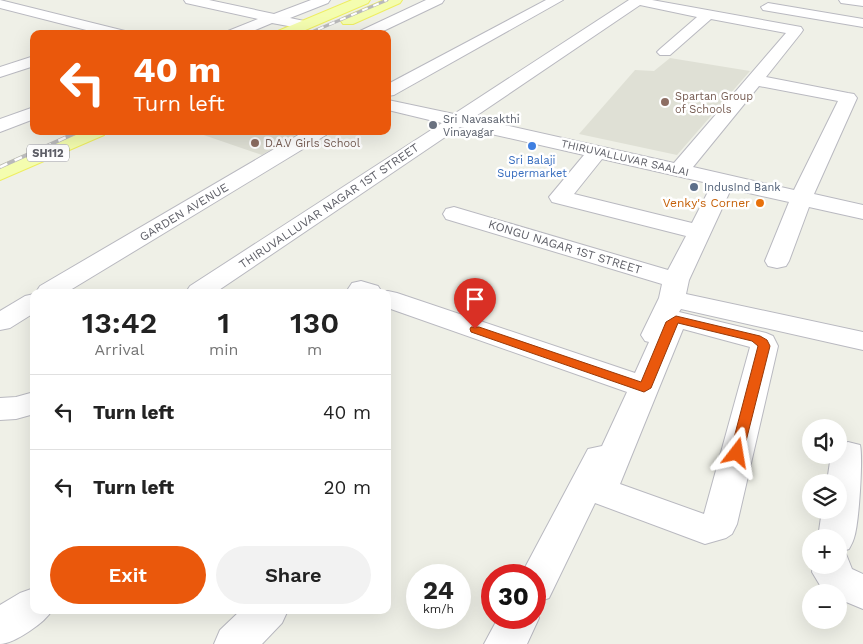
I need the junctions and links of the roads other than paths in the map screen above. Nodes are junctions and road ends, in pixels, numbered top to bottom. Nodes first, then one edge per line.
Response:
1 (323, 0) edge
2 (363, 0) edge
3 (395, 0) edge
4 (437, 0) edge
5 (556, 0) edge
6 (638, 0) edge
7 (838, 0) edge
8 (846, 0) edge
9 (198, 1) edge
10 (863, 2) edge
11 (0, 4) edge
12 (764, 4) edge
13 (708, 15) junction
14 (828, 17) junction
15 (273, 19) junction
16 (863, 23) edge
17 (304, 25) junction
18 (103, 30) edge
19 (244, 30) edge
20 (293, 30) edge
21 (327, 30) edge
22 (373, 30) edge
23 (665, 52) dead end
24 (0, 61) edge
25 (26, 63) edge
26 (0, 72) edge
27 (754, 80) junction
28 (391, 89) edge
29 (391, 106) edge
30 (30, 114) edge
31 (458, 120) junction
32 (0, 126) edge
33 (88, 135) edge
34 (312, 135) edge
35 (597, 152) junction
36 (680, 171) junction
37 (0, 174) edge
38 (724, 182) junction
39 (801, 199) junction
40 (863, 212) edge
41 (454, 214) dead end
42 (700, 232) junction
43 (777, 261) dead end
44 (54, 289) edge
45 (204, 289) edge
46 (674, 289) junction
47 (391, 300) edge
48 (30, 304) edge
49 (0, 322) edge
50 (729, 322) junction
51 (863, 341) edge
52 (639, 386) junction
53 (30, 404) edge
54 (0, 409) edge
55 (848, 454) dead end
56 (837, 529) edge
57 (546, 565) edge
58 (836, 574) edge
59 (863, 592) edge
60 (30, 607) edge
61 (264, 614) edge
62 (0, 626) edge
63 (512, 629) edge
64 (235, 644) edge
65 (505, 644) edge

1 - 15 street
2 - 17 main road
3 - 21 main road
4 - 22 street
5 - 28 street
6 - 13 street
6 - 31 street, THIRUVALLUVAR NAGAR 1ST STREET
7 - 14 street
8 - 10 street
9 - 15 street
11 - 18 street
12 - 14 street
13 - 23 street
13 - 27 street
14 - 16 street
15 - 17 street
15 - 19 street
17 - 20 main road
24 - 25 street
25 - 26 street
27 - 36 street
27 - 39 street
29 - 31 street, THIRUVALLUVAR SAALAI
30 - 32 street
31 - 35 street, THIRUVALLUVAR SAALAI
31 - 45 street, THIRUVALLUVAR NAGAR 1ST STREET
33 - 37 main road, SH112
34 - 44 street, GARDEN AVENUE
35 - 36 street, THIRUVALLUVAR SAALAI
35 - 42 street
36 - 38 street, THIRUVALLUVAR SAALAI
38 - 39 street, THIRUVALLUVAR SAALAI
38 - 42 street
39 - 40 street, THIRUVALLUVAR SAALAI
39 - 43 street
41 - 46 street, KONGU NAGAR 1ST STREET
42 - 46 street
46 - 50 street, KONGU NAGAR 1ST STREET
46 - 52 street
47 - 52 street
48 - 49 street
50 - 51 street
50 - 52 street
50 - 52 street
52 - 57 street
53 - 54 street
55 - 56 street
58 - 59 street
60 - 62 street
61 - 64 street
63 - 65 street

